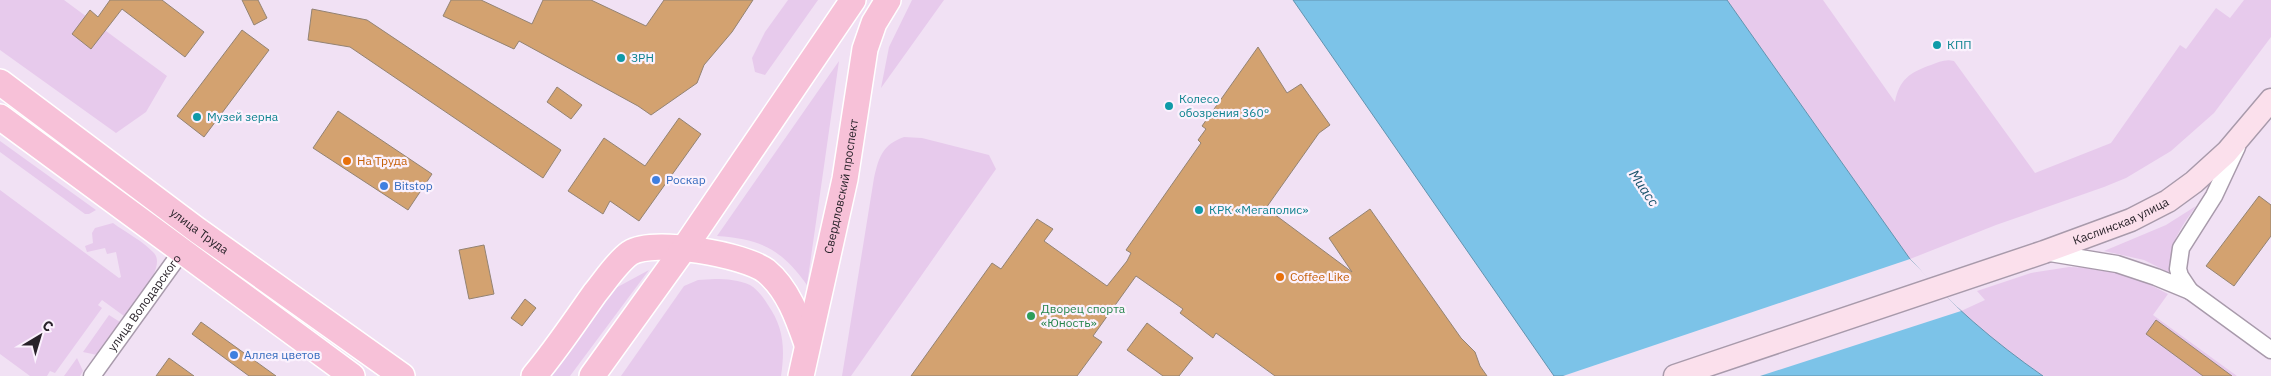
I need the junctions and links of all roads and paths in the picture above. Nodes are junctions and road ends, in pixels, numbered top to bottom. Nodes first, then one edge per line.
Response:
1 (853, 0) edge
2 (888, 0) edge
3 (0, 82) edge
4 (2271, 100) edge
5 (0, 117) edge
6 (2242, 135) junction
7 (198, 230) junction
8 (685, 247) junction
9 (182, 251) junction
10 (2044, 252) junction
11 (2190, 291) junction
12 (807, 344) junction
13 (2271, 350) edge
14 (92, 376) edge
15 (352, 376) edge
16 (402, 376) edge
17 (534, 376) edge
18 (592, 376) edge
19 (801, 376) edge
20 (1676, 376) edge

1 - 8 main road
2 - 12 main road, Свердловский проспект
3 - 7 main road, улица Труда
4 - 6 main road, Каслинская улица
5 - 9 main road
6 - 10 main road, Каслинская улица
6 - 11 street
7 - 9 street, улица Володарского
7 - 16 main road, улица Труда
8 - 12 main road
8 - 17 main road
8 - 18 main road
9 - 14 street, улица Володарского
9 - 15 main road
10 - 11 street
10 - 20 main road, Каслинская улица
11 - 13 street
12 - 19 main road, Свердловский проспект

